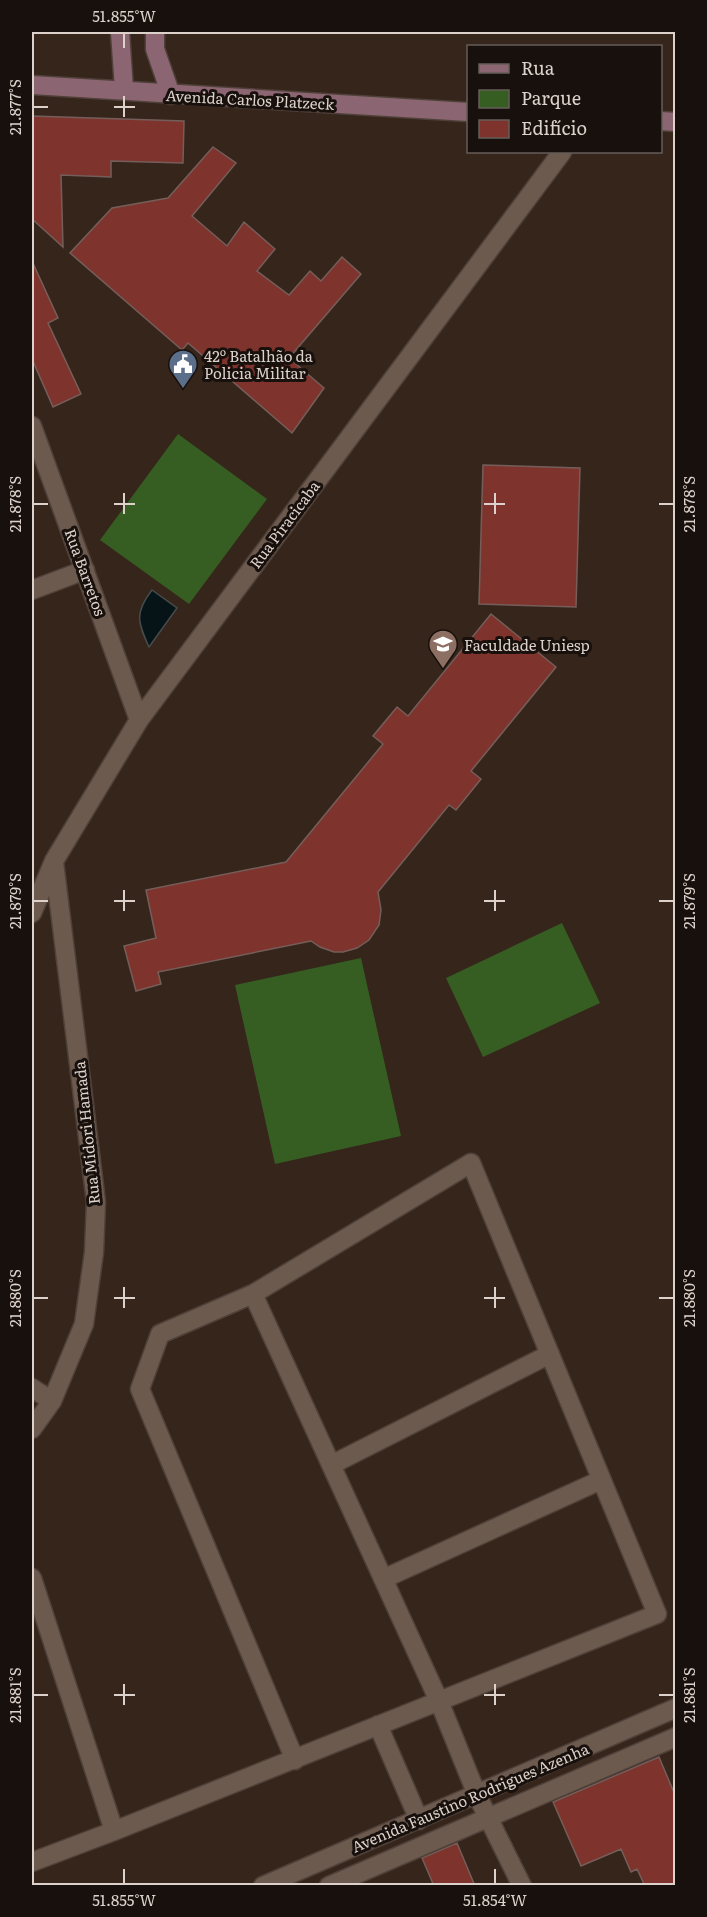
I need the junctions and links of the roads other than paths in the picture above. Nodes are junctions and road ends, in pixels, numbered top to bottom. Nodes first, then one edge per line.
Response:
1 (120, 32) edge
2 (155, 32) edge
3 (32, 85) edge
4 (124, 89) junction
5 (171, 95) junction
6 (467, 112) edge
7 (561, 153) edge
8 (32, 426) edge
9 (85, 570) junction
10 (32, 590) edge
11 (139, 720) junction
12 (54, 861) junction
13 (32, 913) edge
14 (253, 1294) junction
15 (550, 1354) junction
16 (32, 1388) edge
17 (52, 1401) junction
18 (32, 1429) edge
19 (331, 1465) junction
20 (601, 1480) junction
21 (32, 1578) edge
22 (383, 1579) junction
23 (439, 1701) junction
24 (675, 1708) edge
25 (378, 1725) junction
26 (675, 1737) edge
27 (295, 1760) junction
28 (477, 1795) junction
29 (488, 1817) junction
30 (419, 1820) junction
31 (114, 1832) junction
32 (32, 1862) edge
33 (264, 1886) edge
34 (329, 1886) edge
35 (522, 1886) edge

1 - 4 street
2 - 5 street
3 - 4 street, Avenida Carlos Platzeck
4 - 5 street, Avenida Carlos Platzeck
5 - 6 street, Avenida Carlos Platzeck
7 - 11 street, Rua Piracicaba
8 - 9 street, Rua Barretos
9 - 10 street
9 - 11 street, Rua Barretos
11 - 12 street, Rua Piracicaba
12 - 13 street, Rua Piracicaba
12 - 17 street, Rua Midori Hamada
14 - 15 street
14 - 19 street
14 - 27 street
15 - 19 street
15 - 20 street
16 - 17 street
17 - 18 street, Rua Midori Hamada
19 - 22 street
20 - 22 street
20 - 23 street
21 - 31 street
22 - 23 street
23 - 25 street
23 - 28 street
24 - 28 street, Avenida Faustino Rodrigues Azenha
25 - 27 street
25 - 30 street
26 - 29 street, Avenida Faustino Rodrigues Azenha
27 - 31 street
28 - 29 street
28 - 30 street, Avenida Faustino Rodrigues Azenha
29 - 34 street, Avenida Faustino Rodrigues Azenha
29 - 35 street
30 - 33 street, Avenida Faustino Rodrigues Azenha
31 - 32 street

